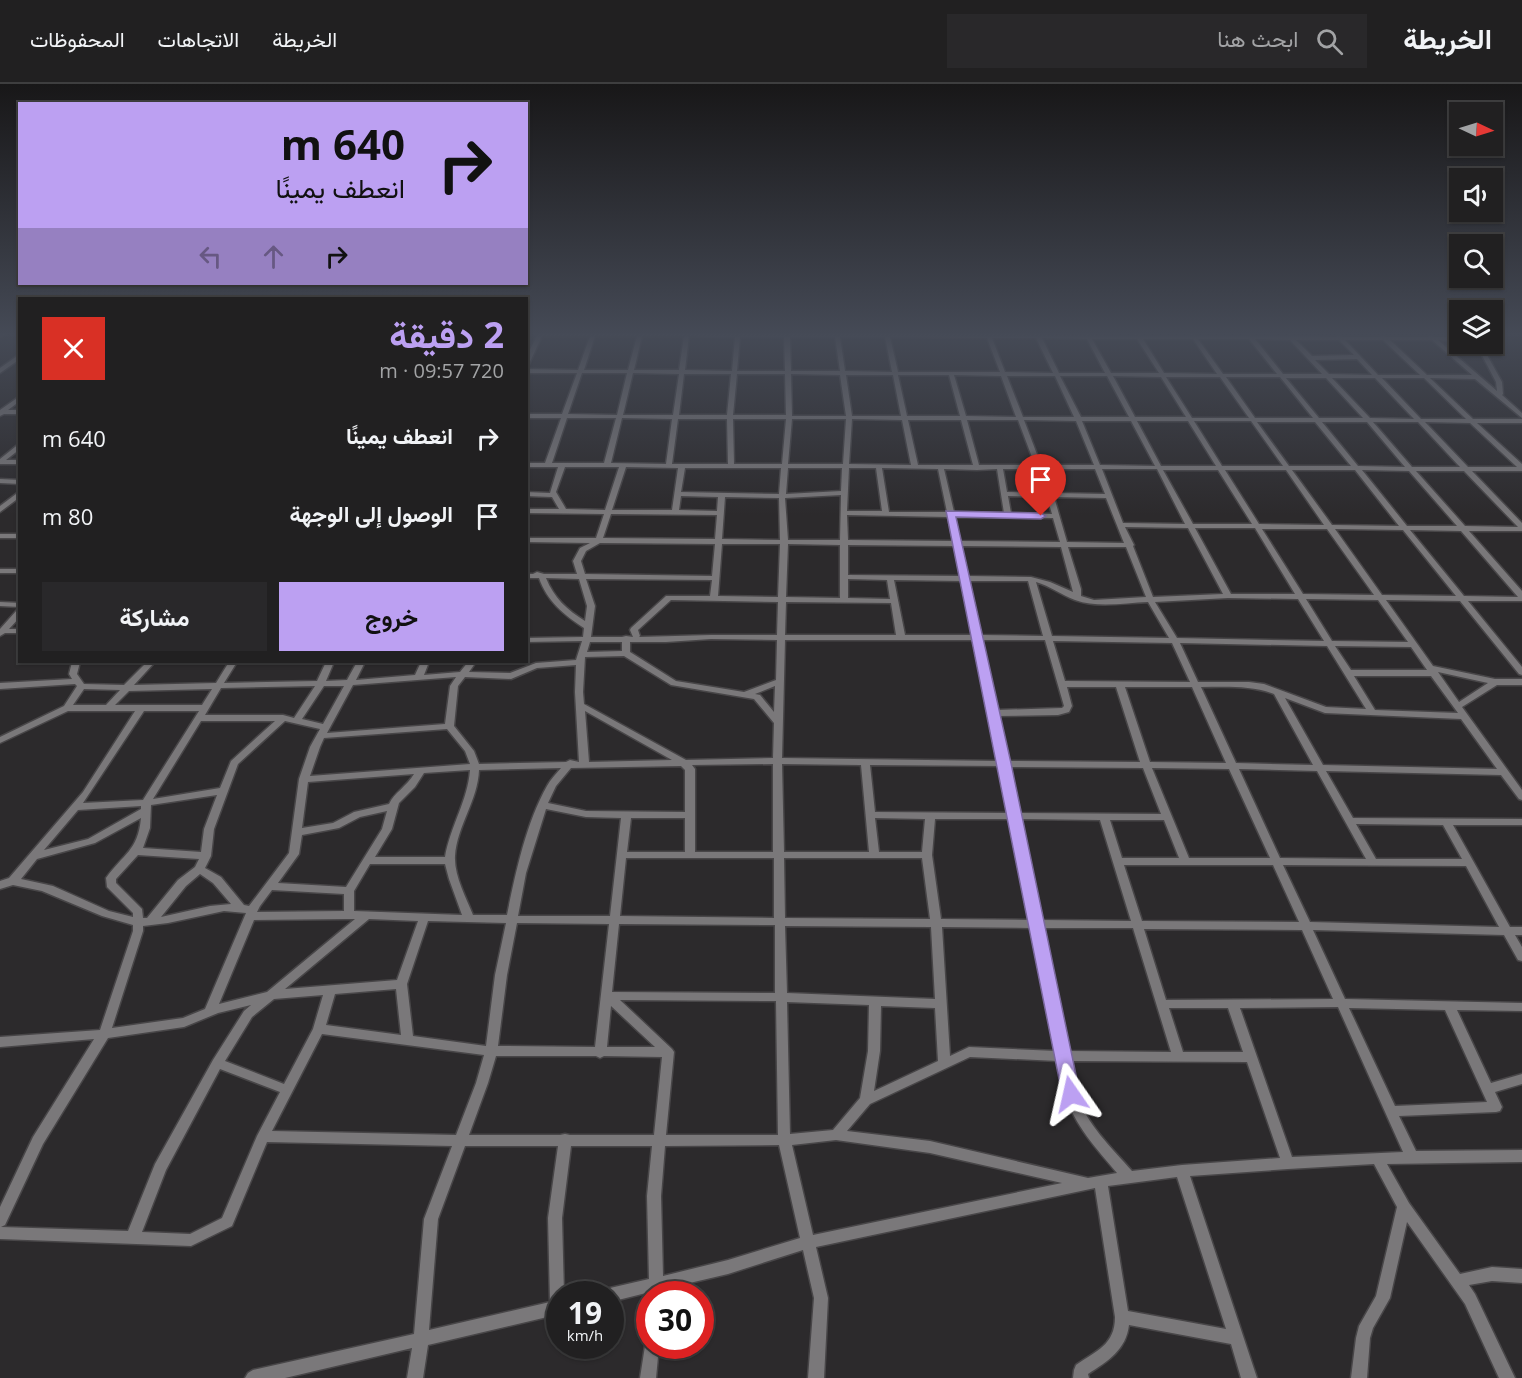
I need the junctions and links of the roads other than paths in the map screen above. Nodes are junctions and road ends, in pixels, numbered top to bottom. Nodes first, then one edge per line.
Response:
1 (572, 394) edge
2 (625, 394) edge
3 (680, 394) edge
4 (732, 394) edge
5 (790, 394) edge
6 (846, 394) edge
7 (900, 394) edge
8 (957, 394) edge
9 (1010, 394) edge
10 (1065, 394) edge
11 (1120, 394) edge
12 (1175, 394) edge
13 (1235, 394) edge
14 (1297, 394) edge
15 (1344, 394) edge
16 (1395, 394) edge
17 (1444, 394) edge
18 (1500, 394) edge
19 (18, 400) edge
20 (18, 412) edge
21 (1, 413) edge
22 (528, 416) edge
23 (565, 416) junction
24 (620, 416) junction
25 (677, 416) junction
26 (730, 416) junction
27 (789, 416) junction
28 (1522, 416) edge
29 (849, 417) junction
30 (905, 417) junction
31 (963, 417) junction
32 (1020, 418) junction
33 (1077, 418) junction
34 (1132, 419) junction
35 (1192, 419) junction
36 (1254, 420) junction
37 (1319, 420) junction
38 (1369, 421) junction
39 (1420, 421) junction
40 (1470, 421) junction
41 (1522, 421) edge
42 (18, 447) edge
43 (0, 462) edge
44 (18, 462) edge
45 (528, 465) edge
46 (548, 465) junction
47 (562, 465) junction
48 (607, 465) junction
49 (624, 465) junction
50 (669, 465) junction
51 (682, 465) junction
52 (731, 465) junction
53 (787, 466) junction
54 (847, 466) junction
55 (879, 467) junction
56 (915, 467) junction
57 (941, 468) junction
58 (977, 468) junction
59 (1000, 468) junction
60 (1039, 468) junction
61 (1096, 468) junction
62 (1222, 468) junction
63 (1467, 468) junction
64 (1522, 468) edge
65 (1160, 469) junction
66 (1290, 469) junction
67 (1358, 469) junction
68 (1411, 469) junction
69 (0, 481) edge
70 (18, 482) edge
71 (844, 493) junction
72 (528, 494) edge
73 (678, 494) junction
74 (1004, 494) junction
75 (18, 495) edge
76 (554, 495) junction
77 (722, 495) junction
78 (1050, 495) junction
79 (782, 496) junction
80 (1108, 496) junction
81 (0, 510) edge
82 (528, 511) edge
83 (562, 511) junction
84 (611, 512) junction
85 (675, 512) junction
86 (721, 513) junction
87 (844, 513) junction
88 (886, 513) junction
89 (950, 513) junction
90 (1008, 515) junction
91 (1057, 516) junction
92 (1121, 525) junction
93 (1190, 525) junction
94 (1259, 526) junction
95 (1331, 526) junction
96 (1405, 527) junction
97 (1464, 527) junction
98 (1522, 528) edge
99 (0, 536) edge
100 (18, 536) edge
101 (528, 540) edge
102 (599, 540) junction
103 (784, 542) junction
104 (719, 543) junction
105 (843, 543) junction
106 (957, 544) junction
107 (1063, 544) junction
108 (1130, 545) junction
109 (0, 571) edge
110 (528, 571) edge
111 (18, 572) edge
112 (582, 574) junction
113 (541, 575) junction
114 (528, 576) edge
115 (846, 577) junction
116 (890, 577) junction
117 (716, 578) junction
118 (964, 578) junction
119 (1031, 579) junction
120 (1228, 596) junction
121 (1302, 597) junction
122 (714, 598) junction
123 (1077, 598) junction
124 (1381, 598) junction
125 (1462, 598) junction
126 (1522, 598) edge
127 (781, 600) junction
128 (844, 600) junction
129 (894, 601) junction
130 (1151, 601) junction
131 (0, 604) edge
132 (18, 605) edge
133 (18, 614) edge
134 (589, 627) junction
135 (18, 631) edge
136 (1, 632) edge
137 (636, 636) dead end
138 (18, 637) edge
139 (587, 637) junction
140 (780, 637) junction
141 (626, 638) junction
142 (901, 638) junction
143 (1048, 638) junction
144 (976, 639) junction
145 (528, 640) edge
146 (1175, 641) junction
147 (1330, 643) junction
148 (1414, 645) junction
149 (626, 653) junction
150 (581, 658) junction
151 (150, 663) edge
152 (232, 663) edge
153 (330, 663) edge
154 (360, 663) edge
155 (425, 663) edge
156 (471, 663) edge
157 (73, 664) edge
158 (1432, 670) junction
159 (1522, 672) edge
160 (1348, 673) junction
161 (464, 674) junction
162 (419, 677) junction
163 (779, 682) junction
164 (1495, 682) junction
165 (1522, 682) edge
166 (321, 683) junction
167 (349, 683) junction
168 (79, 684) junction
169 (221, 684) junction
170 (1063, 684) junction
171 (1120, 685) junction
172 (0, 686) edge
173 (1195, 686) junction
174 (126, 688) junction
175 (1277, 692) junction
176 (747, 694) junction
177 (580, 705) junction
178 (1458, 706) junction
179 (67, 708) junction
180 (108, 708) junction
181 (205, 708) junction
182 (140, 710) junction
183 (993, 713) junction
184 (1373, 713) junction
185 (1465, 716) junction
186 (199, 718) junction
187 (283, 718) junction
188 (297, 720) junction
189 (778, 722) junction
190 (449, 726) junction
191 (323, 731) junction
192 (0, 740) edge
193 (683, 762) junction
194 (778, 762) junction
195 (570, 763) junction
196 (584, 763) junction
197 (865, 763) junction
198 (1004, 763) junction
199 (1146, 765) junction
200 (1231, 766) junction
201 (474, 767) junction
202 (1320, 768) junction
203 (421, 770) junction
204 (1507, 776) junction
205 (1522, 778) edge
206 (304, 779) junction
207 (223, 791) junction
208 (1522, 797) edge
209 (542, 805) junction
210 (75, 807) junction
211 (146, 807) junction
212 (391, 807) junction
213 (627, 815) junction
214 (690, 815) junction
215 (870, 815) junction
216 (930, 817) junction
217 (1104, 817) junction
218 (1167, 817) junction
219 (1016, 818) junction
220 (1350, 821) junction
221 (1446, 822) junction
222 (1522, 822) edge
223 (298, 832) junction
224 (138, 851) junction
225 (622, 855) junction
226 (690, 855) junction
227 (927, 855) junction
228 (206, 856) junction
229 (777, 856) junction
230 (874, 856) junction
231 (33, 857) junction
232 (450, 860) junction
233 (369, 861) junction
234 (1117, 861) junction
235 (1185, 861) junction
236 (1275, 861) junction
237 (1372, 861) junction
238 (1469, 863) junction
239 (200, 869) junction
240 (13, 881) junction
241 (0, 885) edge
242 (272, 886) junction
243 (349, 891) junction
244 (240, 907) junction
245 (251, 913) junction
246 (367, 915) junction
247 (349, 916) junction
248 (424, 918) junction
249 (513, 918) junction
250 (469, 919) junction
251 (613, 920) junction
252 (151, 921) junction
253 (138, 922) junction
254 (779, 922) junction
255 (936, 923) junction
256 (1037, 923) junction
257 (1137, 924) junction
258 (1304, 926) junction
259 (1507, 931) junction
260 (1522, 931) edge
261 (1522, 957) edge
262 (401, 984) junction
263 (330, 990) junction
264 (272, 994) junction
265 (608, 996) junction
266 (780, 997) junction
267 (875, 1002) junction
268 (1232, 1003) junction
269 (1340, 1003) junction
270 (940, 1004) junction
271 (1162, 1004) junction
272 (1449, 1006) junction
273 (1522, 1006) edge
274 (210, 1011) junction
275 (319, 1029) junction
276 (104, 1034) junction
277 (408, 1041) junction
278 (0, 1042) edge
279 (491, 1051) junction
280 (668, 1052) junction
281 (600, 1053) junction
282 (1063, 1056) junction
283 (1178, 1056) junction
284 (1251, 1057) junction
285 (217, 1063) junction
286 (944, 1063) junction
287 (1522, 1079) edge
288 (1490, 1089) junction
289 (287, 1090) junction
290 (866, 1100) junction
291 (1390, 1111) junction
292 (836, 1135) junction
293 (263, 1136) junction
294 (565, 1139) junction
295 (657, 1140) junction
296 (784, 1140) junction
297 (460, 1141) junction
298 (1522, 1156) edge
299 (1412, 1157) junction
300 (1378, 1159) junction
301 (1288, 1163) junction
302 (1182, 1171) junction
303 (1129, 1177) junction
304 (1095, 1182) junction
305 (1404, 1207) junction
306 (0, 1221) edge
307 (0, 1233) edge
308 (133, 1237) junction
309 (808, 1242) junction
310 (1522, 1276) edge
311 (557, 1281) edge
312 (657, 1281) edge
313 (683, 1281) edge
314 (1457, 1281) junction
315 (546, 1311) edge
316 (1122, 1317) junction
317 (1236, 1338) junction
318 (421, 1340) junction
319 (650, 1359) edge
320 (254, 1378) edge
321 (414, 1378) edge
322 (648, 1378) edge
323 (816, 1378) edge
324 (1081, 1378) edge
325 (1249, 1378) edge
326 (1359, 1378) edge
327 (1507, 1378) edge

1 - 23 street
2 - 24 street
3 - 25 street
4 - 26 street
5 - 27 street
6 - 29 street
7 - 30 street
8 - 31 street
9 - 32 street
10 - 33 street
11 - 34 street
12 - 35 street
13 - 36 street
14 - 37 street
15 - 38 street
16 - 39 street
17 - 40 street
18 - 28 street
19 - 21 street
20 - 21 street
22 - 23 street
23 - 24 street
23 - 46 street
24 - 25 street
24 - 48 street
25 - 26 street
25 - 50 street
26 - 27 street
26 - 52 street
27 - 29 street
27 - 53 street
29 - 30 street
29 - 54 street
30 - 31 street
30 - 56 street
31 - 32 street
31 - 58 street
32 - 33 street
32 - 60 street
33 - 34 street
33 - 61 street
34 - 35 street
34 - 65 street
35 - 36 street
35 - 62 street
36 - 37 street
36 - 66 street
37 - 38 street
37 - 67 street
38 - 39 street
38 - 68 street
39 - 40 street
39 - 63 street
40 - 41 street
40 - 64 street
42 - 43 street
43 - 44 street
45 - 46 street
46 - 47 street
47 - 48 street
47 - 76 street
48 - 49 street
49 - 50 street
49 - 84 street
50 - 51 street
51 - 52 street
51 - 73 street
52 - 53 street
53 - 54 street
53 - 79 street
54 - 55 street
54 - 71 street
55 - 56 street
55 - 88 street
56 - 57 street
57 - 58 street
57 - 89 street
58 - 59 street
59 - 60 street
59 - 74 street
60 - 61 street
61 - 65 street
61 - 80 street
62 - 65 street
62 - 66 street
62 - 94 street
63 - 64 street
63 - 68 street
63 - 98 street
65 - 93 street
66 - 67 street
66 - 95 street
67 - 68 street
67 - 96 street
68 - 97 street
69 - 70 street
71 - 79 street
71 - 87 street
72 - 76 street
73 - 77 street
73 - 85 street
74 - 78 street
74 - 90 street
75 - 81 street
76 - 83 street
77 - 79 street
77 - 86 street
78 - 80 street
78 - 91 street
79 - 103 street
80 - 92 street
82 - 83 street
83 - 84 street
84 - 85 street
84 - 102 street
85 - 86 street
86 - 104 street
87 - 88 street
87 - 105 street
88 - 89 street
89 - 90 street
89 - 106 street
90 - 91 street
91 - 107 street
92 - 93 street
92 - 108 street
93 - 94 street
93 - 120 street
94 - 95 street
94 - 121 street
95 - 96 street
95 - 124 street
96 - 97 street
96 - 125 street
97 - 98 street
97 - 126 street
99 - 100 street
101 - 102 street
102 - 104 street
102 - 112 street
103 - 104 street
103 - 105 street
103 - 127 street
104 - 117 street
105 - 106 street
105 - 115 street
106 - 107 street
106 - 118 street
107 - 108 street
107 - 123 street
108 - 130 street
109 - 111 street
110 - 113 street
112 - 113 street
112 - 117 street
112 - 134 street
113 - 114 street
113 - 134 street
115 - 116 street
115 - 128 street
116 - 118 street
116 - 129 street
117 - 122 street
118 - 119 street
118 - 144 street
119 - 123 street
119 - 143 street
120 - 121 street
120 - 130 street
121 - 124 street
121 - 147 street
122 - 127 street
122 - 137 street
123 - 130 street
124 - 125 street
124 - 148 street
125 - 126 street
125 - 159 street
127 - 128 street
127 - 140 street
128 - 129 street
129 - 142 street
130 - 146 street
131 - 132 street
133 - 136 street
134 - 139 street
135 - 136 street
136 - 138 street
139 - 141 street
139 - 145 street
139 - 150 street
140 - 141 street
140 - 142 street
140 - 163 street
141 - 149 street
142 - 144 street
143 - 144 street
143 - 146 street
143 - 170 street
144 - 183 street
146 - 147 street
146 - 173 street
147 - 148 street
147 - 160 street
148 - 158 street
149 - 150 street
149 - 176 street
150 - 161 street
150 - 177 street
151 - 174 street
152 - 169 street
153 - 166 street
154 - 167 street
155 - 162 street
156 - 161 street
157 - 168 street
158 - 160 street
158 - 164 street
158 - 178 street
160 - 184 street
161 - 162 street
161 - 190 street
162 - 167 street
163 - 176 street
163 - 189 street
164 - 165 street
164 - 178 street
166 - 167 street
166 - 169 street
166 - 188 street
167 - 191 street
168 - 172 street
168 - 174 street
168 - 179 street
169 - 174 street
169 - 181 street
170 - 171 street
170 - 183 street
171 - 173 street
171 - 199 street
173 - 175 street
173 - 200 street
174 - 180 street
175 - 184 street
175 - 202 street
176 - 189 street
177 - 193 street
177 - 196 street
178 - 185 street
179 - 180 street
179 - 192 street
180 - 182 street
181 - 182 street
181 - 186 street
182 - 210 street
183 - 198 street
184 - 185 street
185 - 204 street
186 - 187 street
186 - 211 street
187 - 188 street
187 - 207 street
188 - 191 street
189 - 194 street
190 - 191 street
190 - 201 street
191 - 206 street
193 - 194 street
193 - 196 street
193 - 214 street
194 - 197 street
194 - 229 street
195 - 196 street
195 - 201 street
195 - 209 street
197 - 198 street
197 - 215 street
198 - 199 street
198 - 219 street
199 - 200 street
199 - 218 street
200 - 202 street
200 - 236 street
201 - 203 street
201 - 232 street
202 - 204 street
202 - 220 street
203 - 206 street
203 - 212 street
204 - 205 street
204 - 208 street
206 - 223 street
207 - 211 street
207 - 228 street
209 - 213 street
209 - 249 street
210 - 211 street
210 - 231 street
211 - 224 street
211 - 231 street
212 - 223 street
212 - 233 street
213 - 214 street
213 - 225 street
214 - 226 street
215 - 216 street
215 - 230 street
216 - 219 street
216 - 227 street
217 - 218 street
217 - 219 street
217 - 234 street
218 - 235 street
219 - 256 street
220 - 221 street
220 - 237 street
221 - 222 street
221 - 238 street
223 - 242 street
224 - 228 street
224 - 253 street
225 - 226 street
225 - 251 street
226 - 229 street
227 - 230 street
227 - 255 street
228 - 239 street
229 - 230 street
229 - 254 street
231 - 240 street
232 - 233 street
232 - 250 street
233 - 243 street
234 - 235 street
234 - 257 street
235 - 236 street
236 - 237 street
236 - 258 street
237 - 238 street
238 - 259 street
239 - 244 street
239 - 252 street
240 - 241 street
240 - 253 street
242 - 243 street
242 - 245 street
243 - 247 street
244 - 245 street
244 - 252 street
245 - 247 street
245 - 274 street
246 - 247 street
246 - 248 street
246 - 264 street
248 - 250 street
248 - 262 street
249 - 250 street
249 - 251 street
249 - 279 street
251 - 254 street
251 - 265 street
252 - 253 street
253 - 276 street
254 - 255 street
254 - 266 street
255 - 256 street
255 - 270 street
256 - 257 street
256 - 282 street
257 - 258 street
257 - 271 street
258 - 259 street
258 - 269 street
259 - 260 street
259 - 261 street
262 - 263 street
262 - 277 street
263 - 264 street
263 - 275 street
264 - 274 street
264 - 285 street
265 - 266 street
265 - 280 street
265 - 281 street
266 - 267 street
266 - 296 street
267 - 270 street
267 - 290 street
268 - 269 street
268 - 271 street
268 - 284 street
269 - 272 street
269 - 291 street
270 - 286 street
271 - 283 street
272 - 273 street
272 - 288 street
274 - 276 street
275 - 277 street
275 - 289 street
276 - 278 street
276 - 306 street
277 - 279 street
279 - 281 street
279 - 297 street
280 - 281 street
280 - 295 street
282 - 283 street
282 - 286 street
282 - 303 street
283 - 284 street
284 - 301 street
285 - 289 street
285 - 308 street
286 - 290 street
287 - 288 street
288 - 291 street
289 - 293 street
290 - 292 street
291 - 299 street
292 - 296 street
292 - 304 street
293 - 297 street
293 - 308 street
294 - 295 street
294 - 297 street
294 - 311 street
295 - 296 street
295 - 312 street
296 - 309 street
297 - 318 street
298 - 299 street
299 - 300 street
300 - 301 street
300 - 305 street
301 - 302 street
302 - 303 street
302 - 317 street
303 - 304 street
304 - 309 street
304 - 316 street
305 - 314 street
305 - 326 street
307 - 308 street
309 - 313 street
309 - 323 street
310 - 314 street
314 - 327 street
315 - 318 street
316 - 317 street
316 - 324 street
317 - 325 street
318 - 320 street
318 - 321 street
319 - 322 street

